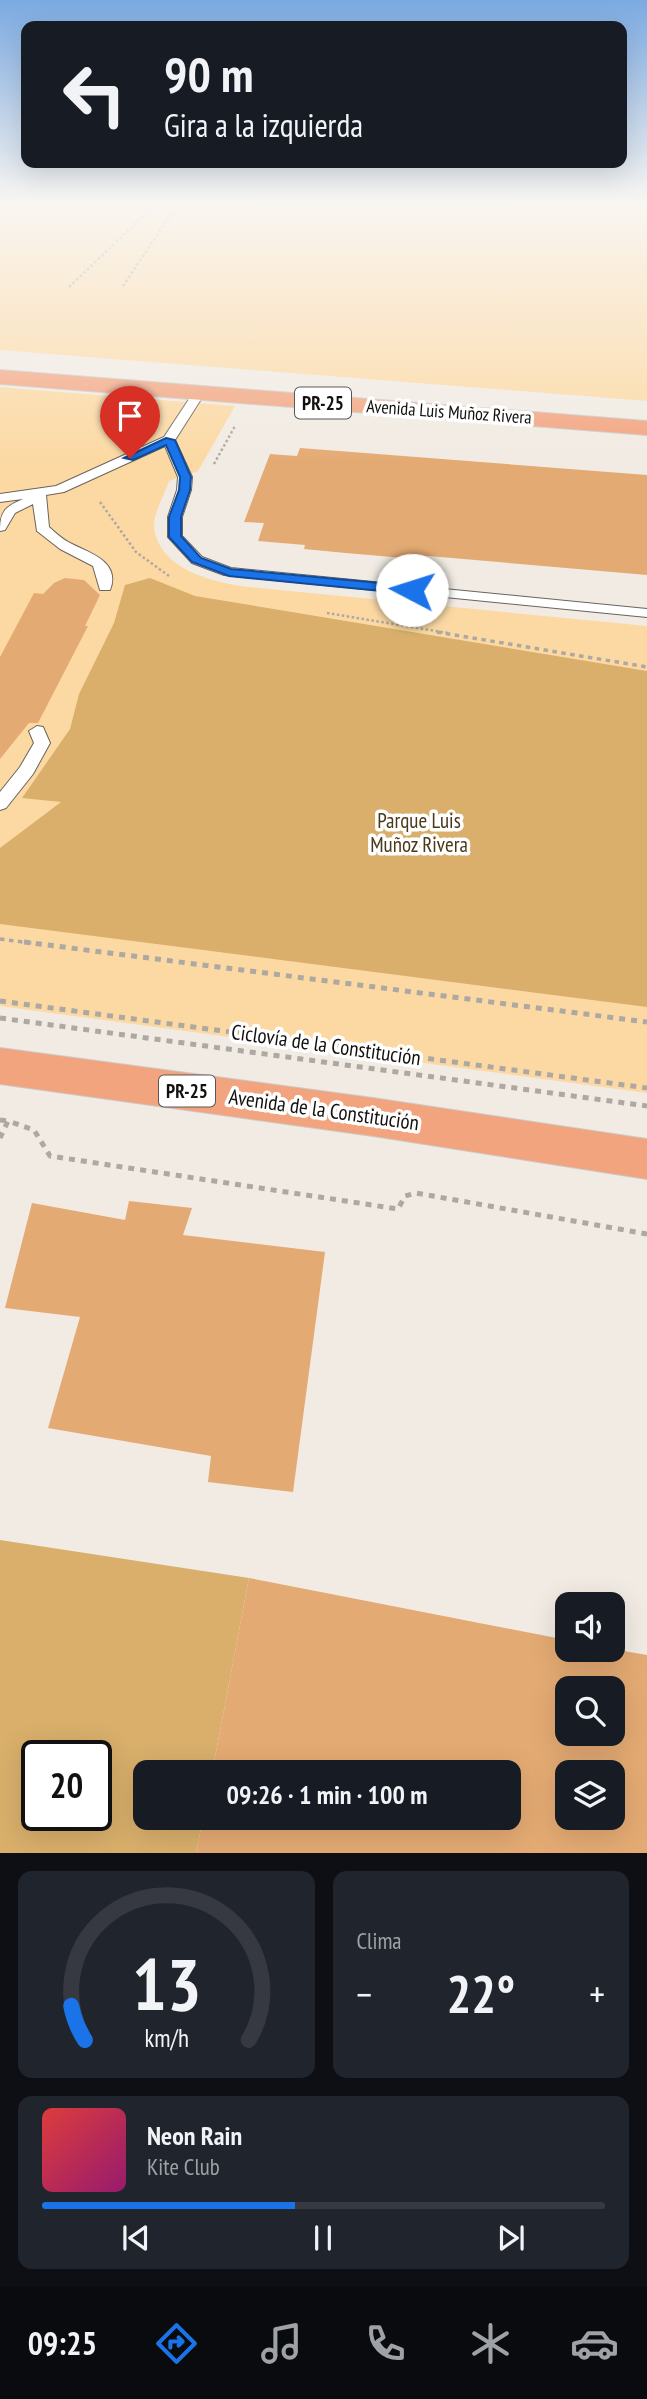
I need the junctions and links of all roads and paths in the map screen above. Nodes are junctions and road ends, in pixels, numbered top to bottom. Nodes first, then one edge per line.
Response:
1 (0, 377) edge
2 (199, 393) junction
3 (236, 424) dead end
4 (647, 428) edge
5 (169, 440) junction
6 (213, 472) dead end
7 (38, 494) junction
8 (0, 498) edge
9 (0, 527) edge
10 (105, 587) dead end
11 (647, 613) edge
12 (37, 731) dead end
13 (0, 804) edge
14 (0, 939) edge
15 (0, 1001) edge
16 (0, 1018) edge
17 (647, 1022) edge
18 (0, 1066) edge
19 (647, 1088) edge
20 (647, 1106) edge
21 (0, 1120) edge
22 (8, 1121) junction
23 (0, 1138) edge
24 (647, 1159) edge
25 (647, 1234) edge

1 - 2 main road, Avenida Luis Muñoz Rivera / PR-25
2 - 4 main road, Avenida Luis Muñoz Rivera / PR-25
2 - 5 lane
3 - 6 path
5 - 7 lane
5 - 11 lane
7 - 8 lane
7 - 9 lane
7 - 10 lane
12 - 13 lane
14 - 17 path
15 - 19 path
16 - 20 path, Ciclovía de la Constitución
18 - 24 main road, Avenida de la Constitución / PR-25
21 - 22 path
22 - 23 path
22 - 25 path

